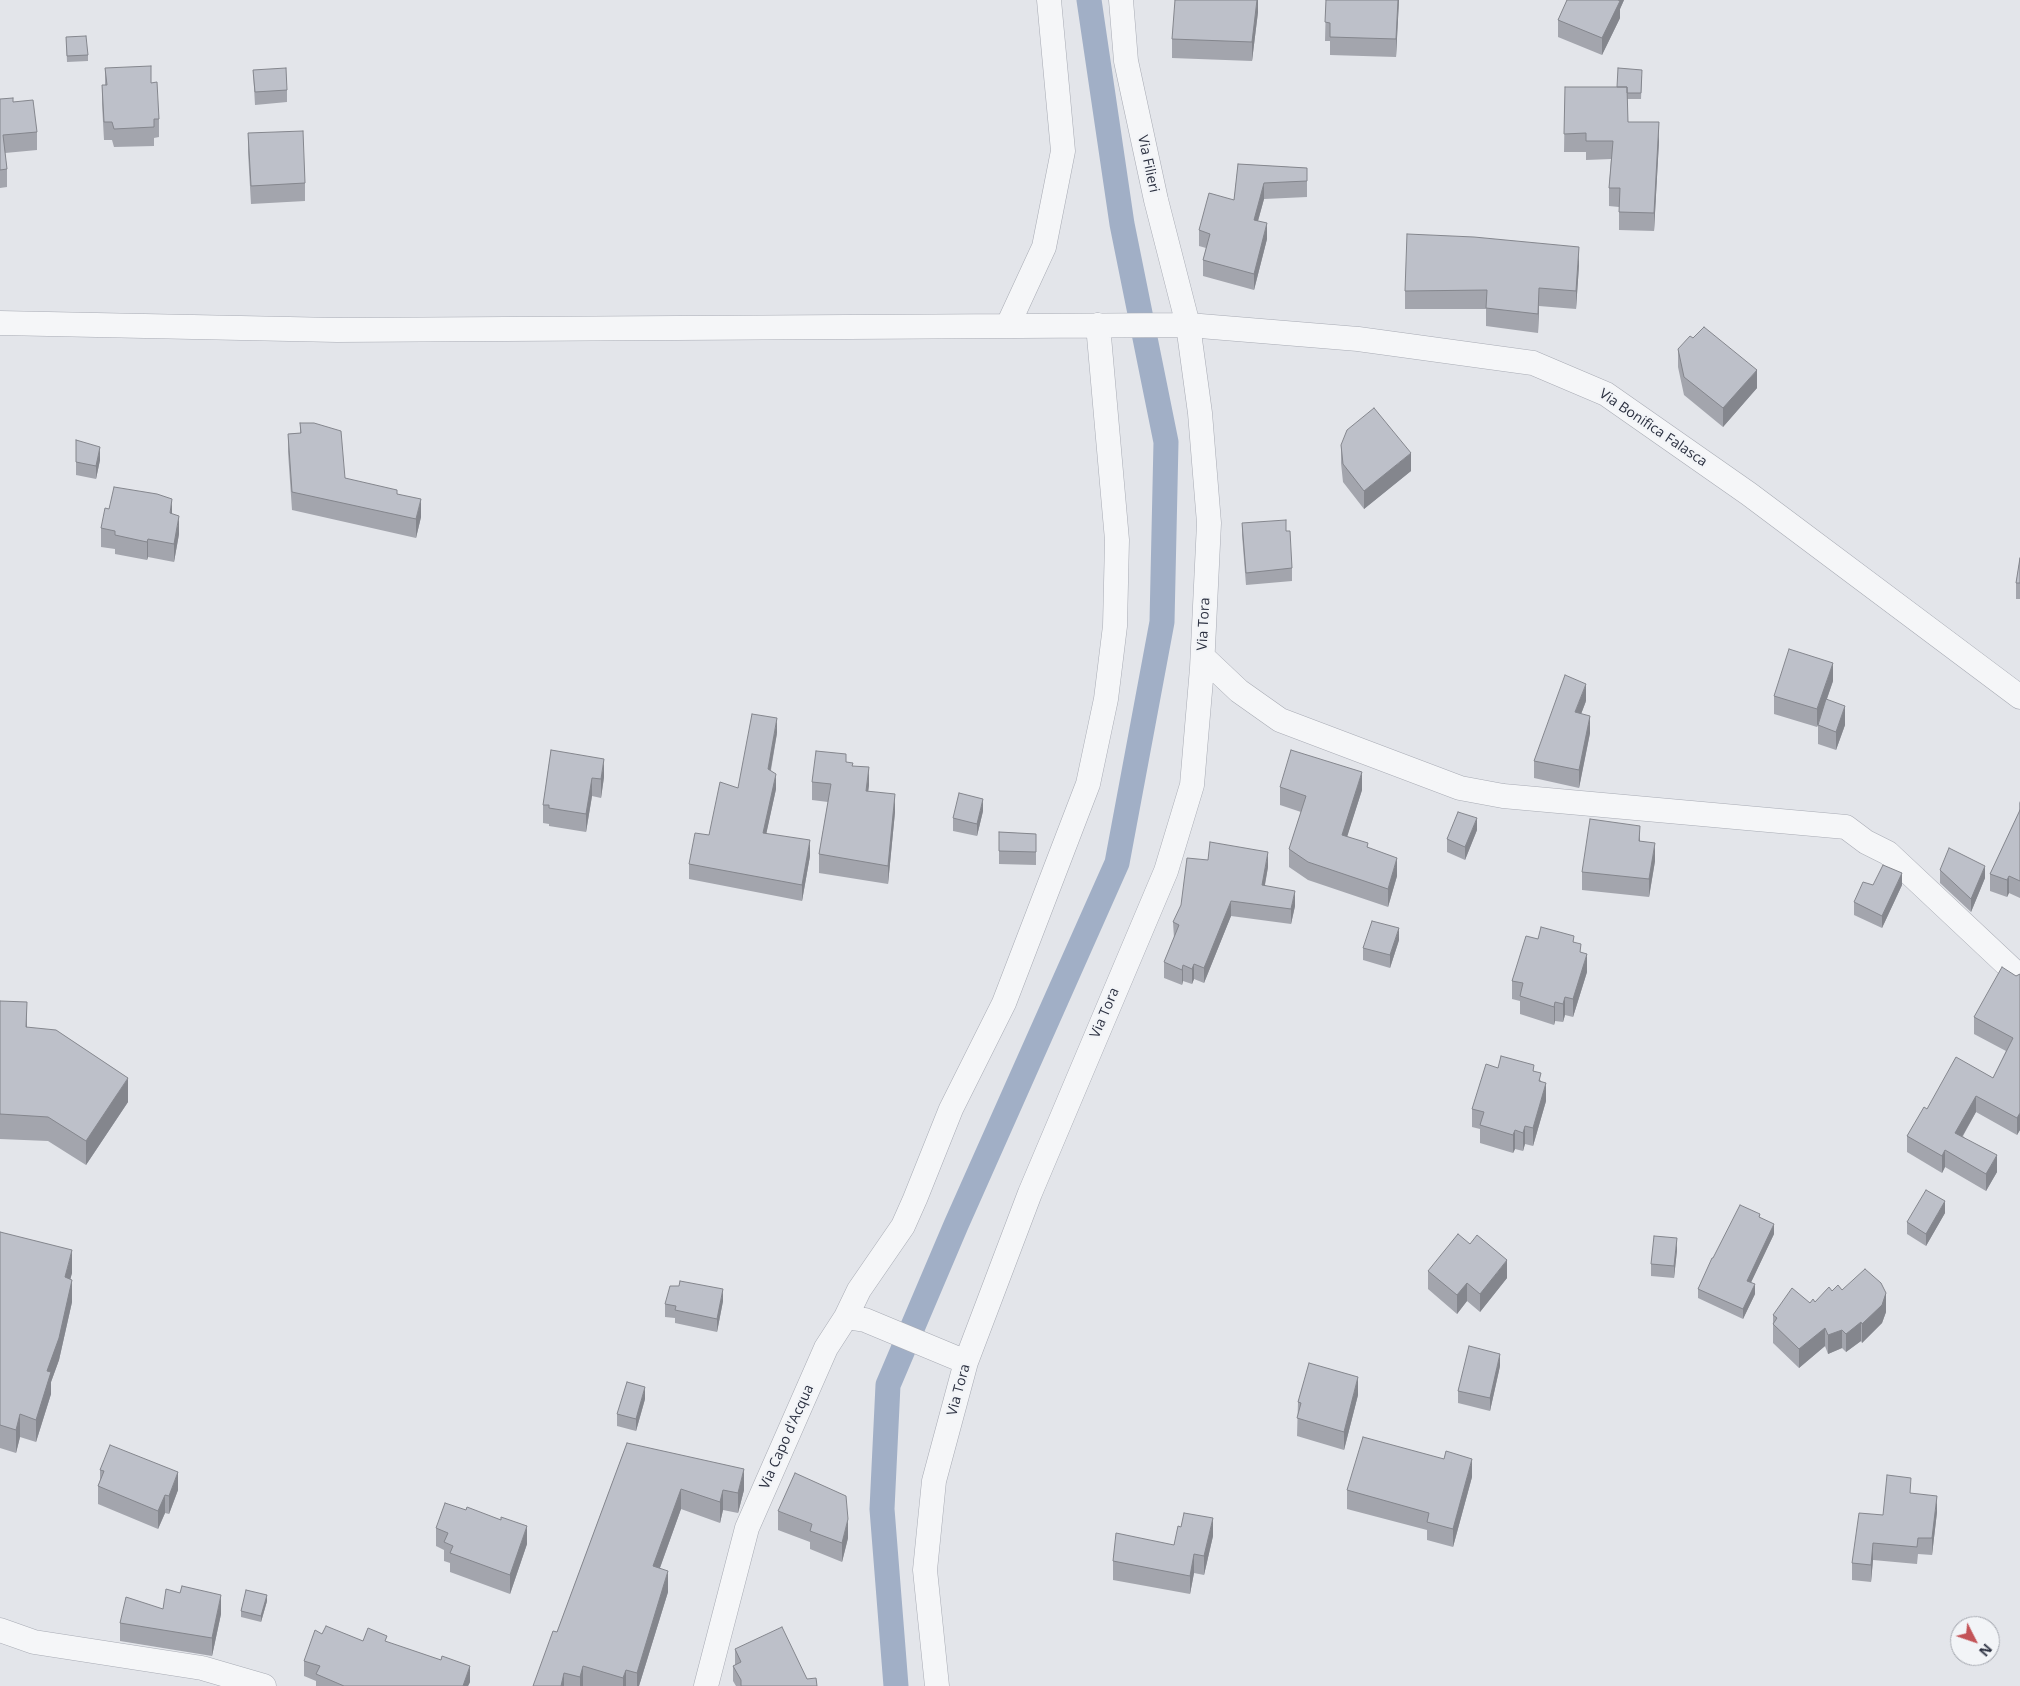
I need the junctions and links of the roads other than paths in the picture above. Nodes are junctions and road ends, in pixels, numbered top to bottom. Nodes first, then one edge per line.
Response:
1 (1049, 0) edge
2 (1121, 0) edge
3 (0, 324) edge
4 (1008, 325) junction
5 (1105, 325) junction
6 (1176, 326) junction
7 (1203, 657) junction
8 (2020, 697) edge
9 (2020, 977) edge
10 (855, 1318) junction
11 (961, 1360) junction
12 (0, 1630) edge
13 (264, 1686) edge
14 (706, 1686) edge
15 (937, 1686) edge

1 - 4 street
2 - 6 street, Via Filieri
3 - 4 street, Via Bonifica Falasca
4 - 5 street, Via Bonifica Falasca
5 - 6 street, Via Bonifica Falasca
5 - 10 street, Via Capo d'Acqua
6 - 7 street, Via Tora
6 - 8 street, Via Bonifica Falasca
7 - 9 street
7 - 11 street, Via Tora
10 - 11 street
10 - 14 street, Via Capo d'Acqua
11 - 15 street, Via Tora
12 - 13 street

